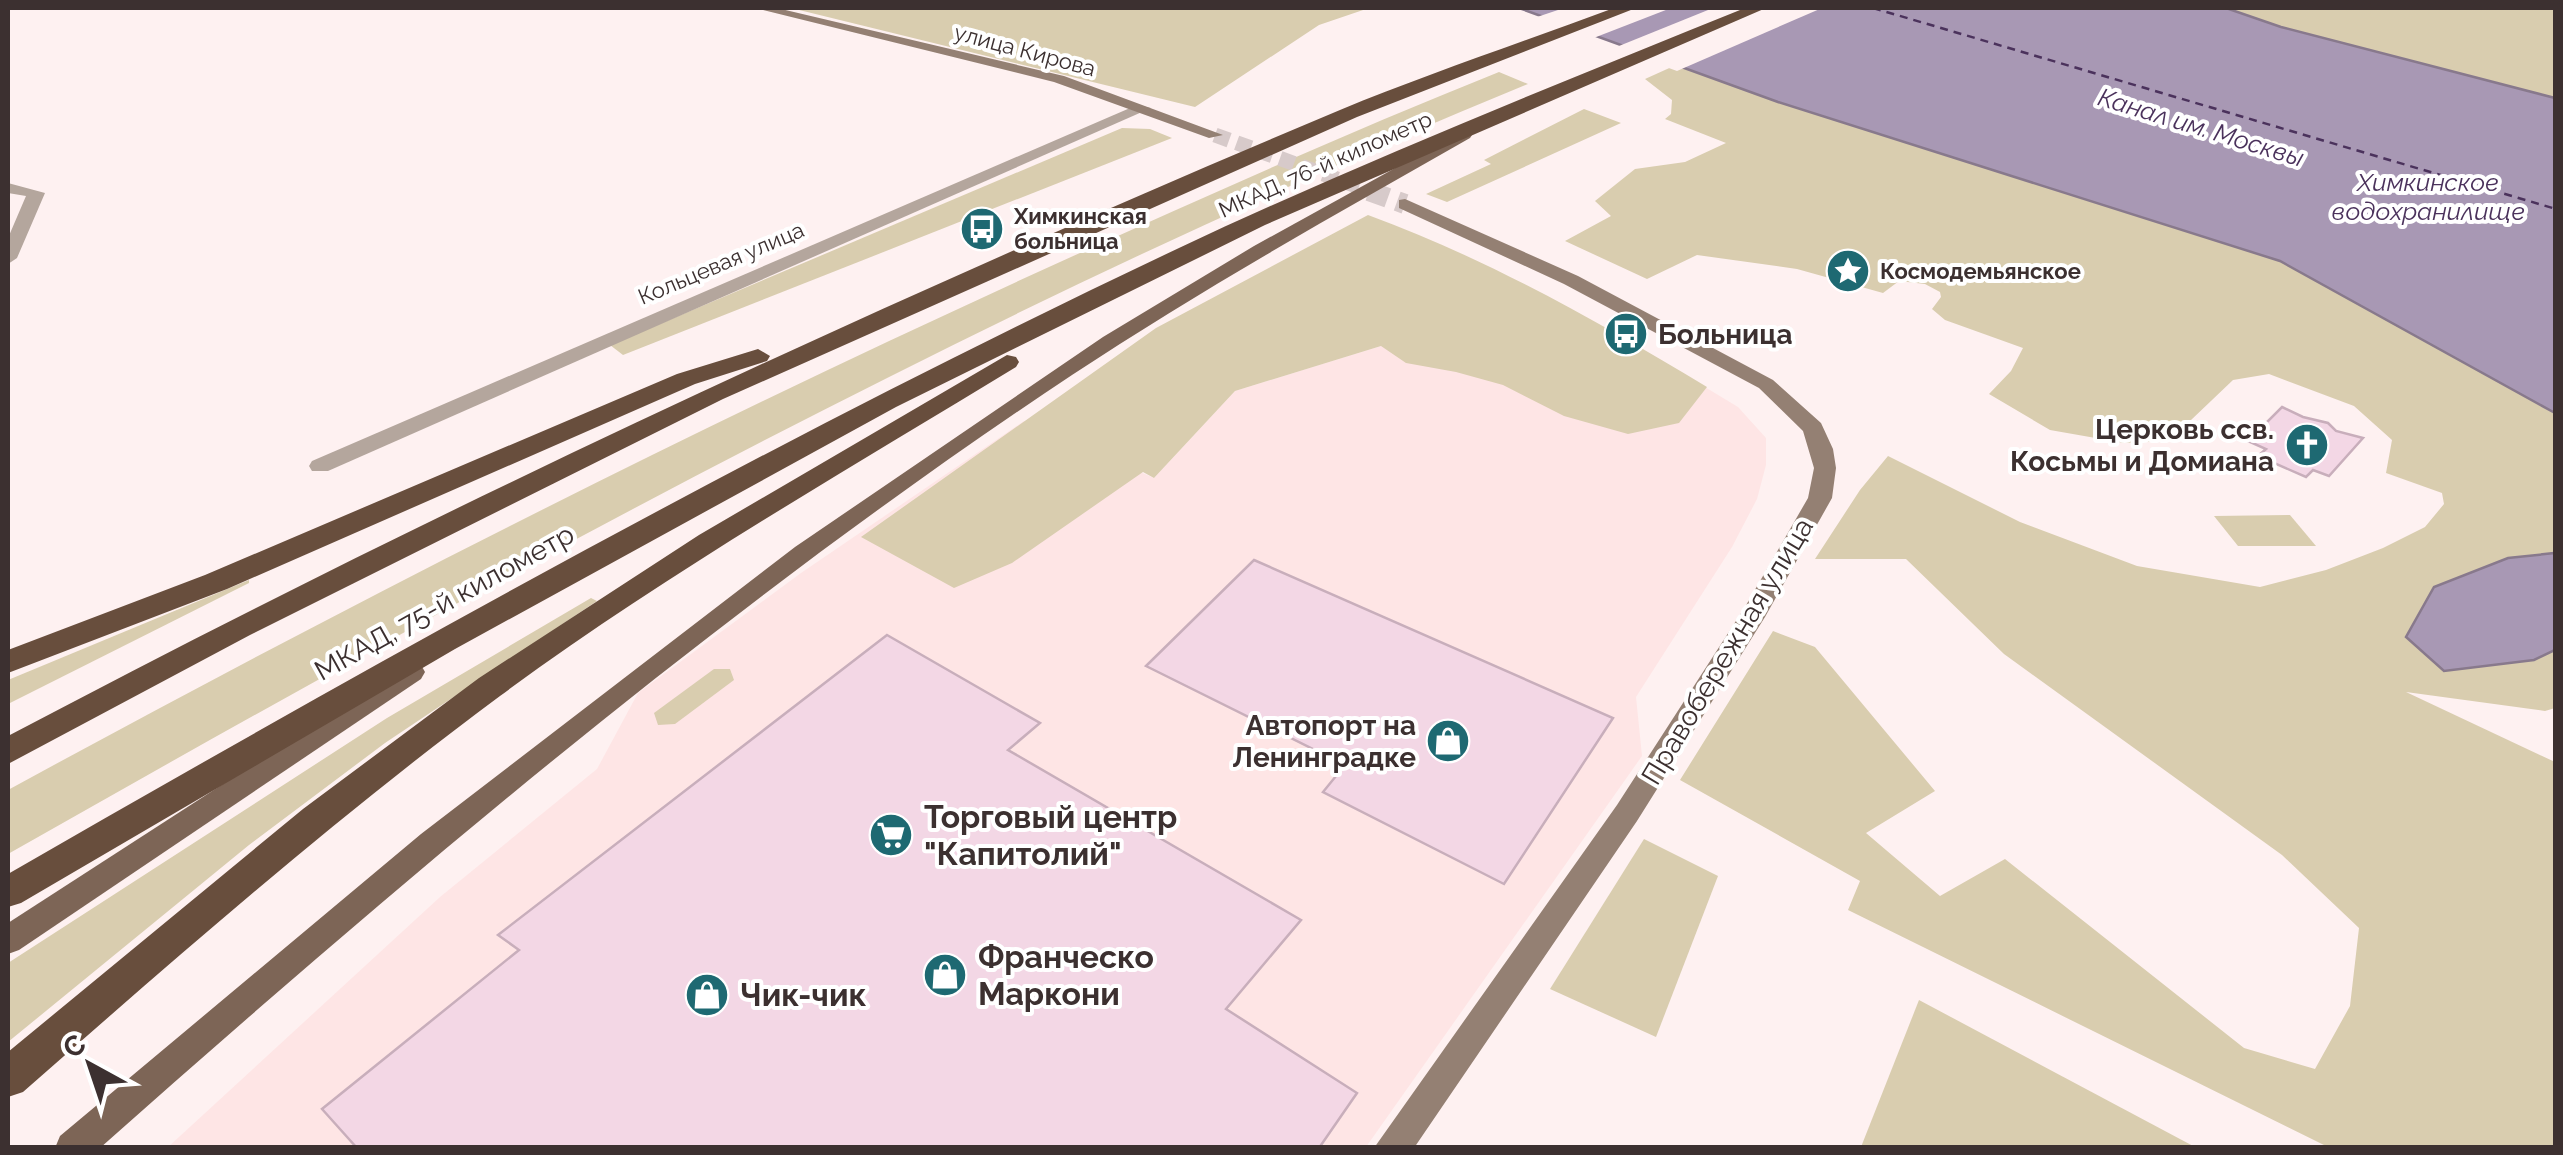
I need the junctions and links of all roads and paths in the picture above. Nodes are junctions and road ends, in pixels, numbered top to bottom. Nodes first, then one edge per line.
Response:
1 (762, 8) edge
2 (1628, 8) edge
3 (1758, 8) edge
4 (1143, 108) junction
5 (1510, 110) junction
6 (1215, 135) tunnel mouth
7 (8, 188) edge
8 (1405, 204) tunnel mouth
9 (1188, 252) junction
10 (8, 258) edge
11 (880, 318) junction
12 (922, 385) joint
13 (320, 466) dead end
14 (540, 588) junction
15 (8, 662) edge
16 (8, 751) edge
17 (8, 892) edge
18 (8, 940) edge
19 (8, 1078) edge
20 (73, 1148) edge
21 (1392, 1148) edge

1 - 4 street, улица Кирова
2 - 11 highway, МКАД, 76-й километр
3 - 5 highway, МКАД, 76-й километр
4 - 6 street, улица Кирова
4 - 13 street, Кольцевая улица
5 - 9 highway, МКАД, 76-й километр
5 - 20 main road
7 - 10 street
8 - 21 street, Правобережная улица
9 - 12 highway, МКАД, 76-й километр
9 - 19 highway
11 - 15 highway
11 - 16 highway
12 - 14 highway, МКАД, 75-й километр
14 - 17 highway, МКАД, 75-й километр
14 - 18 main road

